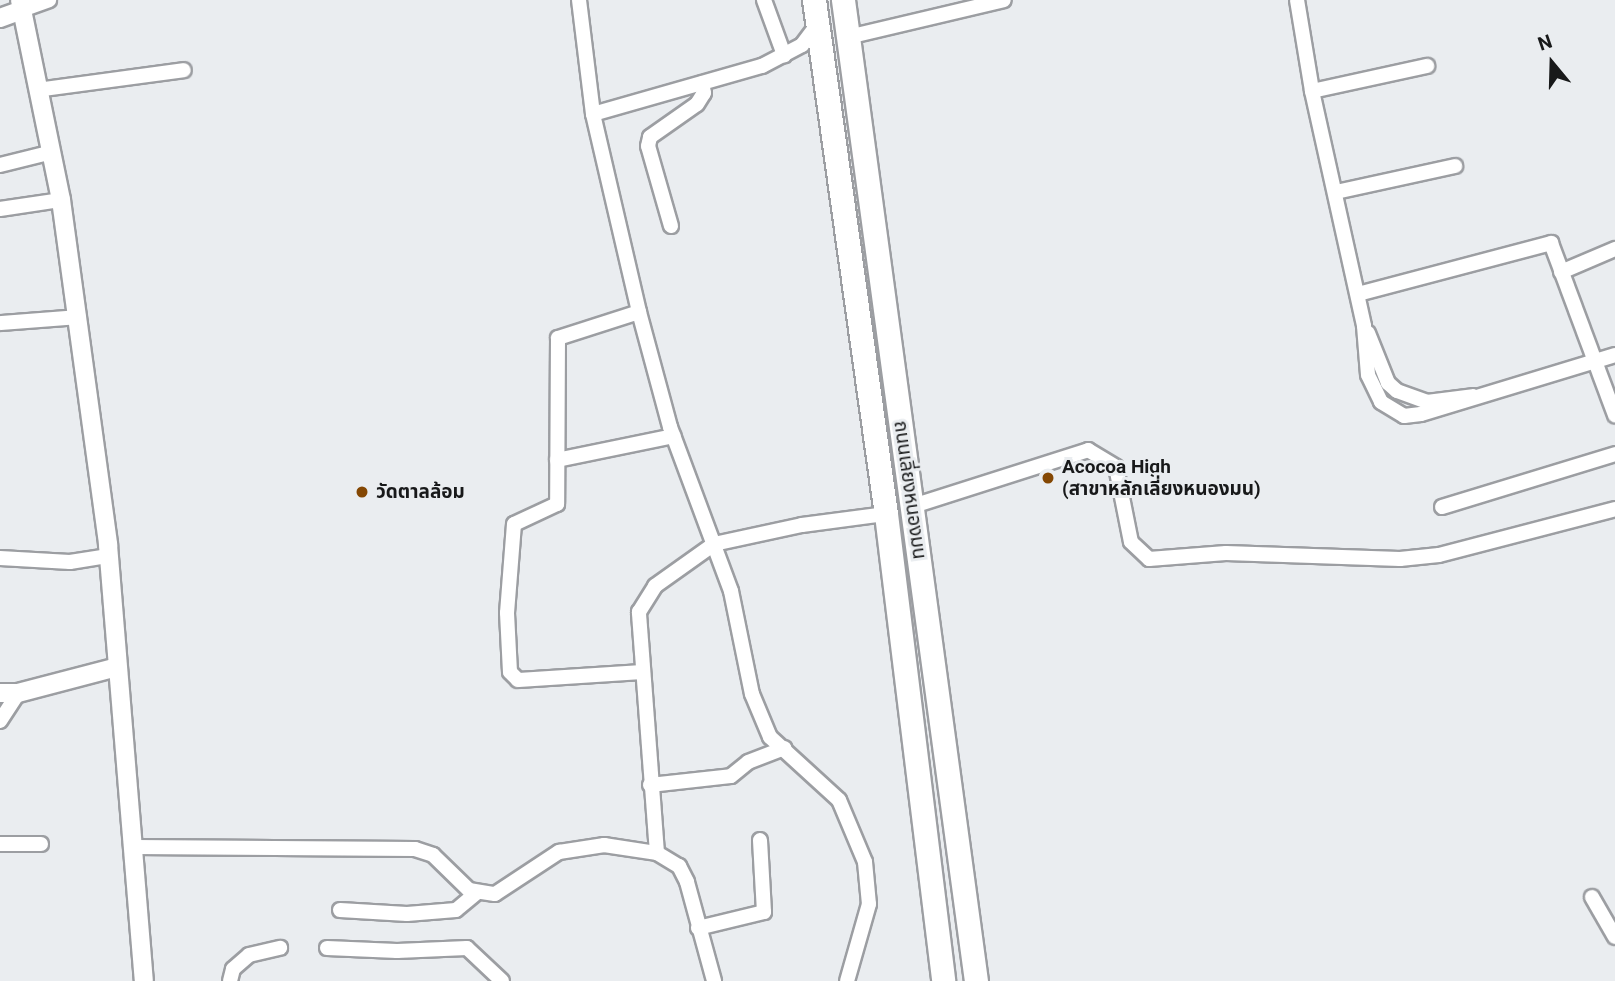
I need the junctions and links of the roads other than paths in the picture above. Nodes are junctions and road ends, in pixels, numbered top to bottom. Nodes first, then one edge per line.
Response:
1 (48, 0) edge
2 (579, 0) edge
3 (764, 0) edge
4 (814, 0) edge
5 (843, 0) edge
6 (1004, 0) edge
7 (1294, 3) edge
8 (21, 5) edge
9 (0, 18) edge
10 (817, 24) junction
11 (848, 37) junction
12 (784, 55) junction
13 (1427, 66) dead end
14 (184, 70) dead end
15 (702, 83) junction
16 (37, 90) junction
17 (1312, 91) junction
18 (593, 114) junction
19 (52, 152) junction
20 (0, 165) edge
21 (1455, 166) dead end
22 (1336, 192) junction
23 (61, 200) junction
24 (0, 209) edge
25 (671, 226) dead end
26 (1615, 249) edge
27 (1561, 272) junction
28 (1358, 294) junction
29 (639, 312) junction
30 (79, 317) junction
31 (0, 323) edge
32 (1364, 326) junction
33 (1615, 355) edge
34 (1593, 364) junction
35 (1481, 396) junction
36 (1615, 415) edge
37 (674, 436) junction
38 (1615, 454) edge
39 (557, 460) junction
40 (913, 506) junction
41 (1442, 507) dead end
42 (1615, 509) edge
43 (886, 514) junction
44 (713, 544) junction
45 (108, 556) junction
46 (0, 558) edge
47 (117, 667) junction
48 (643, 672) junction
49 (9, 693) edge
50 (0, 721) edge
51 (784, 748) junction
52 (650, 785) junction
53 (760, 841) dead end
54 (0, 844) edge
55 (41, 844) dead end
56 (134, 848) junction
57 (657, 853) junction
58 (476, 893) junction
59 (1592, 897) dead end
60 (340, 910) dead end
61 (698, 928) junction
62 (970, 934) junction
63 (1615, 937) edge
64 (938, 939) junction
65 (280, 948) dead end
66 (327, 948) dead end
67 (144, 981) edge
68 (230, 981) edge
69 (502, 981) edge
70 (714, 981) edge
71 (847, 981) edge
72 (943, 981) edge
73 (976, 981) edge

1 - 8 street
2 - 18 street
3 - 12 street
4 - 10 highway, ถนนเลี่ยงหนองมน
5 - 11 highway, ถนนเลี่ยงหนองมน
6 - 11 street
7 - 17 street
8 - 9 street
8 - 16 street
10 - 12 street
10 - 43 highway, ถนนเลี่ยงหนองมน
11 - 40 highway, ถนนเลี่ยงหนองมน
12 - 15 street
13 - 17 street
14 - 16 street
15 - 18 street
15 - 25 street
16 - 19 street
17 - 22 street
18 - 29 street
19 - 20 street
19 - 23 street
21 - 22 street
22 - 28 street
23 - 24 street
23 - 30 street
26 - 27 street
27 - 28 street
27 - 34 street
28 - 32 street
29 - 37 street
29 - 39 street
30 - 31 street
30 - 45 street
32 - 35 street
32 - 35 street
33 - 34 street
34 - 35 street
34 - 36 street
37 - 39 street
37 - 44 street
38 - 41 street
39 - 48 street
40 - 42 street
40 - 62 highway, ถนนเลี่ยงหนองมน
43 - 44 street
43 - 64 highway, ถนนเลี่ยงหนองมน
44 - 48 street
44 - 51 street
45 - 46 street
45 - 47 street
47 - 49 street
47 - 56 street
48 - 52 street
49 - 50 street
51 - 52 street
51 - 71 street
52 - 57 street
53 - 61 street
54 - 55 street
56 - 58 street
56 - 67 street
57 - 58 street
57 - 61 street
58 - 60 street
59 - 63 street
61 - 70 street
62 - 64 highway
62 - 73 highway, ถนนเลี่ยงหนองมน
64 - 72 highway, ถนนเลี่ยงหนองมน
65 - 68 street
66 - 69 street

